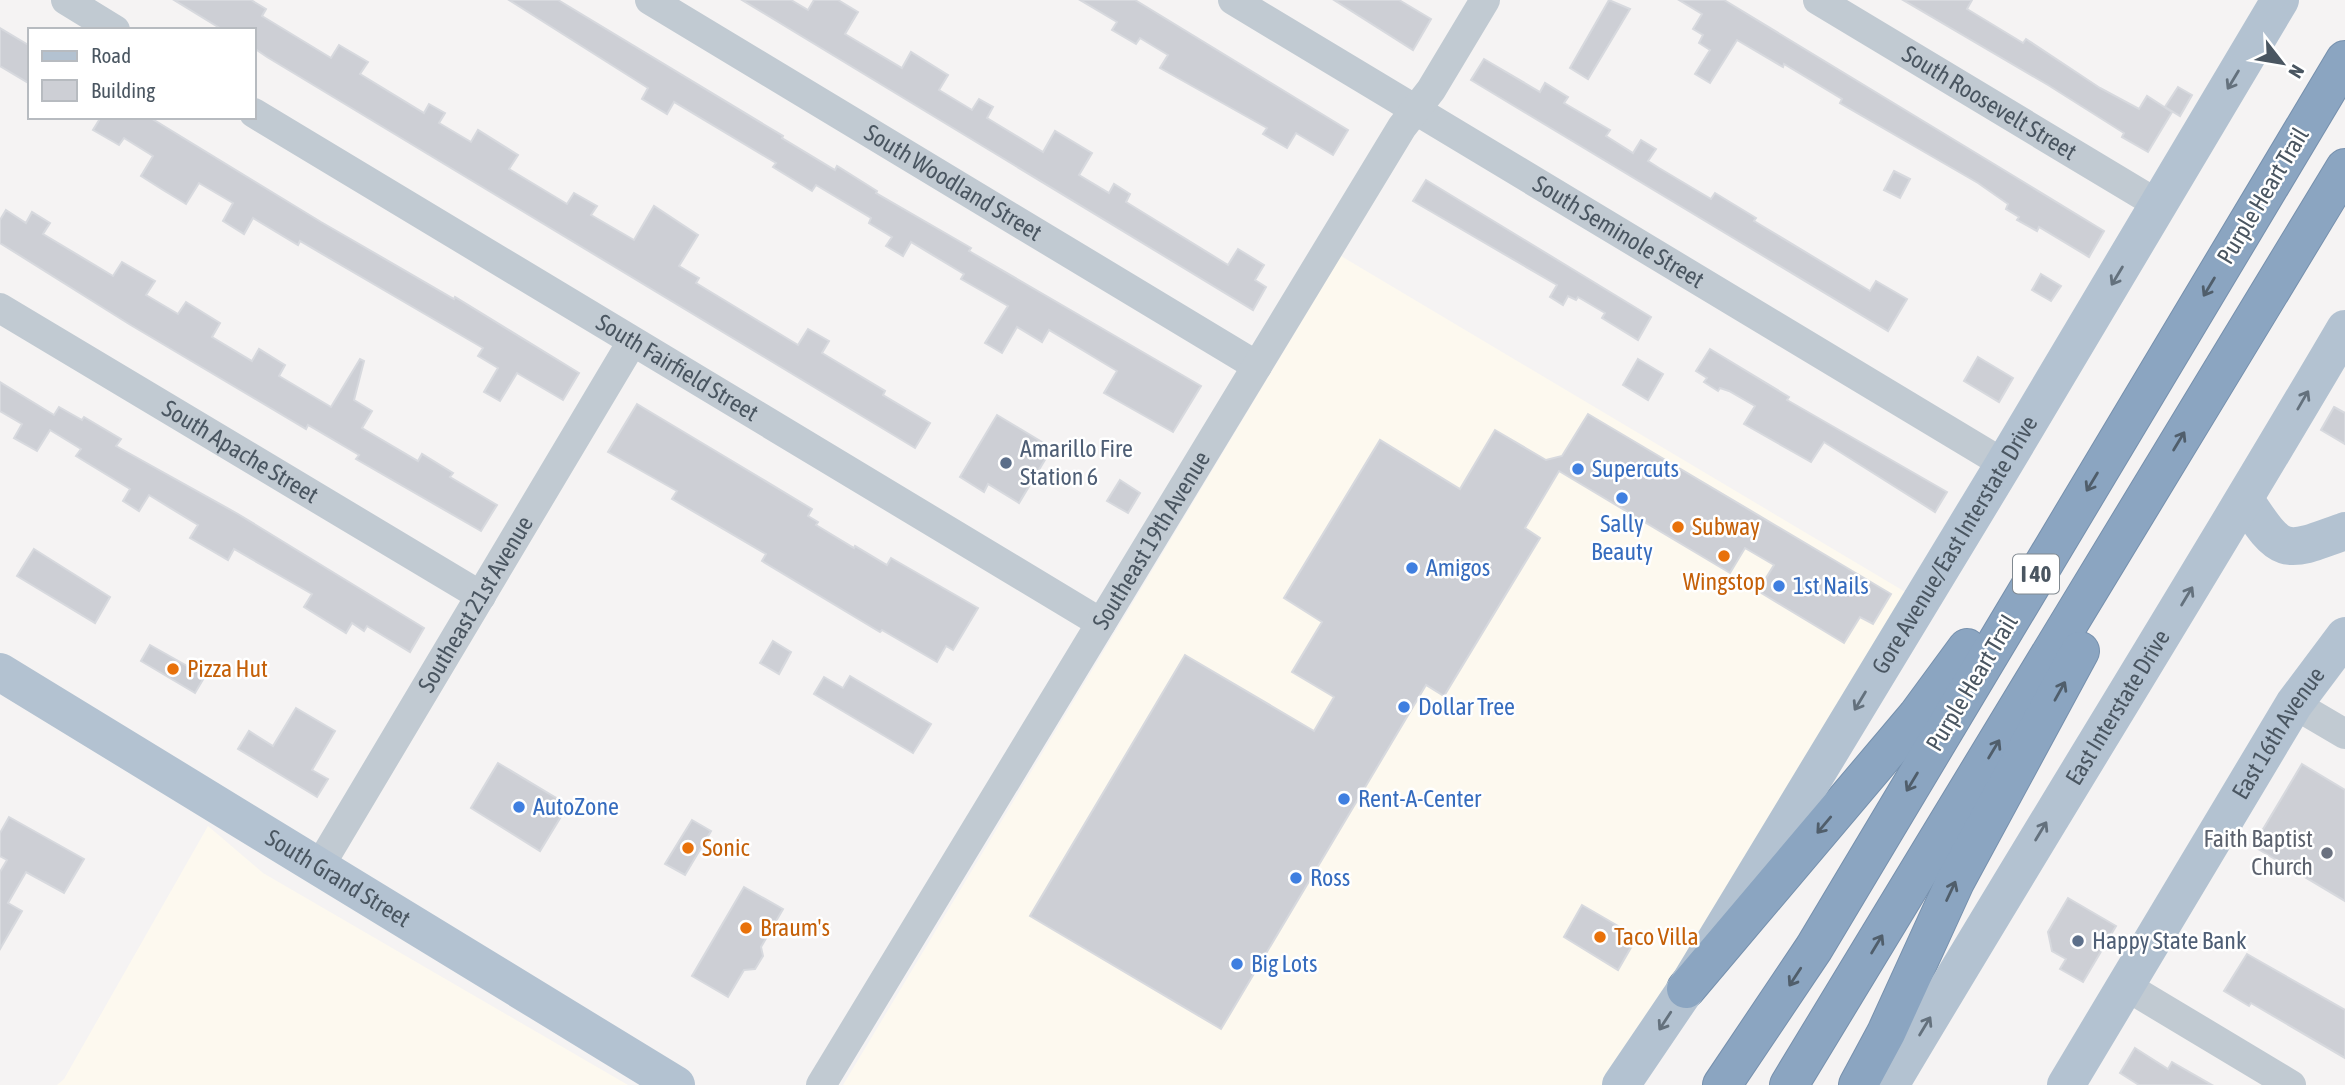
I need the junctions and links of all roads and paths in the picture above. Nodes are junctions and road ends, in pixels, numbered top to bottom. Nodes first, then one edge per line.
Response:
1 (66, 0) edge
2 (650, 0) edge
3 (1233, 0) edge
4 (1485, 0) edge
5 (1818, 0) edge
6 (2280, 0) edge
7 (112, 28) edge
8 (2345, 60) edge
9 (1415, 109) junction
10 (256, 115) edge
11 (2345, 168) edge
12 (2345, 188) edge
13 (2159, 205) junction
14 (2308, 230) junction
15 (0, 308) edge
16 (2345, 329) edge
17 (632, 342) junction
18 (1257, 366) junction
19 (2004, 464) junction
20 (2143, 499) junction
21 (2245, 500) junction
22 (2067, 524) junction
23 (2345, 531) edge
24 (481, 597) junction
25 (2345, 618) edge
26 (1101, 623) junction
27 (2345, 636) edge
28 (0, 672) edge
29 (2294, 704) junction
30 (2345, 734) edge
31 (319, 867) junction
32 (2126, 986) junction
33 (1686, 989) junction
34 (676, 1085) edge
35 (821, 1085) edge
36 (1621, 1085) edge
37 (1722, 1085) edge
38 (1789, 1085) edge
39 (1858, 1085) edge
40 (1890, 1085) edge
41 (2066, 1085) edge
42 (2291, 1085) edge

1 - 7 street
2 - 18 street, South Woodland Street
3 - 9 street, South Seminole Street
4 - 9 street, Southeast 19th Avenue
5 - 13 street, South Roosevelt Street
6 -> 13 main road, Gore Avenue/East Interstate Drive
8 -> 22 highway, Purple Heart Trail / I 40
9 - 18 street, Southeast 19th Avenue
9 - 19 street, South Seminole Street
10 - 17 street, South Fairfield Street
11 - 14 highway, I 40
12 - 14 highway
13 -> 19 main road, Gore Avenue/East Interstate Drive
20 -> 14 highway, I 40
15 - 24 street, South Apache Street
21 -> 16 main road, East Interstate Drive
17 - 24 street, Southeast 21st Avenue
17 - 26 street, South Fairfield Street
18 - 26 street, Southeast 19th Avenue
19 -> 33 main road, Gore Avenue/East Interstate Drive
38 -> 20 highway, I 40
39 -> 20 highway
21 - 23 main road
40 -> 21 main road, East Interstate Drive
22 -> 33 highway
22 -> 37 highway, Purple Heart Trail / I 40
24 - 31 street, Southeast 21st Avenue
25 - 29 main road
26 - 35 street, Southeast 19th Avenue
27 - 29 main road, East 16th Avenue
28 - 31 main road, South Grand Street
29 - 30 street
29 - 32 main road, East 16th Avenue
31 - 34 main road, South Grand Street
32 - 41 main road, East 16th Avenue
32 - 42 street
33 -> 36 main road, Gore Avenue/East Interstate Drive

